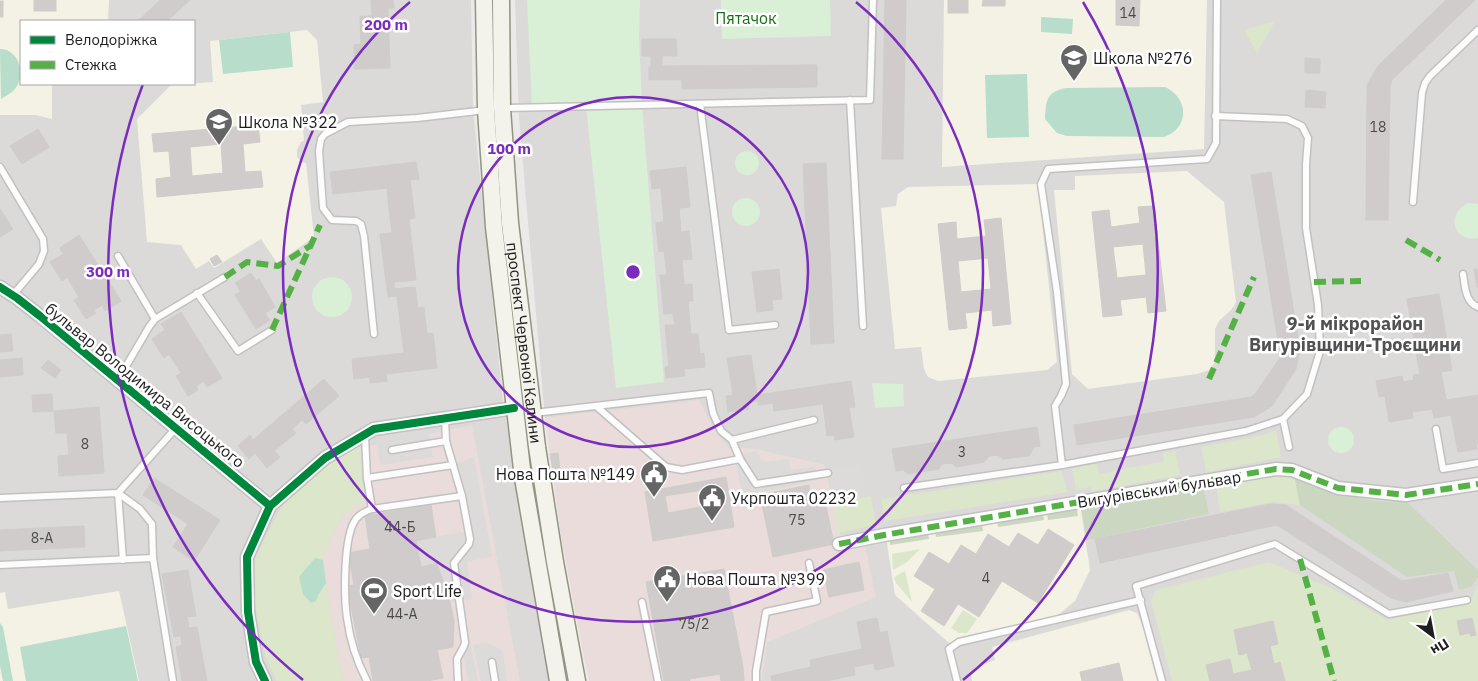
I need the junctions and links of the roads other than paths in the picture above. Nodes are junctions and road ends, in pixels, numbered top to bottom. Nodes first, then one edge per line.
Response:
1 (484, 0) edge
2 (501, 0) edge
3 (873, 0) edge
4 (1217, 0) edge
5 (1478, 30) edge
6 (850, 100) junction
7 (700, 104) junction
8 (494, 109) junction
9 (1215, 116) junction
10 (0, 167) edge
11 (1413, 202) dead end
12 (118, 256) dead end
13 (1463, 274) dead end
14 (226, 277) dead end
15 (0, 287) edge
16 (197, 293) junction
17 (13, 295) junction
18 (1478, 307) edge
19 (155, 319) junction
20 (775, 325) dead end
21 (863, 326) dead end
22 (272, 330) dead end
23 (374, 334) dead end
24 (118, 380) junction
25 (596, 406) junction
26 (514, 408) junction
27 (533, 413) junction
28 (445, 418) junction
29 (1283, 419) junction
30 (814, 420) dead end
31 (176, 427) junction
32 (1436, 429) dead end
33 (365, 434) junction
34 (732, 440) junction
35 (446, 441) junction
36 (1289, 447) dead end
37 (392, 450) dead end
38 (740, 459) junction
39 (1478, 463) edge
40 (453, 465) junction
41 (1062, 465) junction
42 (828, 473) dead end
43 (366, 478) junction
44 (1478, 484) edge
45 (904, 488) dead end
46 (118, 493) junction
47 (462, 496) junction
48 (0, 498) edge
49 (270, 506) junction
50 (372, 509) junction
51 (839, 544) dead end
52 (153, 558) junction
53 (123, 560) junction
54 (809, 564) dead end
55 (0, 565) edge
56 (1141, 600) junction
57 (1467, 600) dead end
58 (642, 602) dead end
59 (492, 662) dead end
60 (173, 681) edge
61 (266, 681) edge
62 (367, 681) edge
63 (458, 681) edge
64 (495, 681) edge
65 (558, 681) edge
66 (577, 681) edge
67 (658, 681) edge
68 (756, 681) edge
69 (957, 681) edge
70 (1162, 681) edge

1 - 8 main road, проспект Червоної Калини
2 - 8 main road, проспект Червоної Калини
3 - 6 lane
4 - 9 lane
5 - 11 lane
6 - 7 lane
6 - 21 lane
7 - 8 lane
7 - 20 lane
8 - 23 lane
8 - 26 main road, проспект Червоної Калини
8 - 27 main road, проспект Червоної Калини
9 - 29 lane
9 - 41 lane
10 - 17 lane
12 - 19 lane
13 - 18 lane
14 - 16 lane
15 - 17 street, бульвар Володимира Висоцького
16 - 19 lane
16 - 22 lane
17 - 24 street, бульвар Володимира Висоцького
19 - 24 lane
24 - 31 street, бульвар Володимира Висоцького
25 - 27 lane
25 - 34 lane
25 - 38 lane
26 - 28 street, проспект Червоної Калини
26 - 65 main road, проспект Червоної Калини
27 - 66 main road, проспект Червоної Калини
28 - 33 street, проспект Червоної Калини
28 - 35 lane
29 - 36 lane
29 - 41 lane
30 - 34 lane
31 - 46 lane
31 - 49 street, бульвар Володимира Висоцького
32 - 39 lane
33 - 43 lane
33 - 49 street, проспект Червоної Калини
34 - 38 lane
35 - 37 lane
35 - 40 lane
38 - 42 lane
40 - 43 lane
40 - 47 lane
41 - 45 lane
43 - 50 lane
44 - 51 street, Вигурівський бульвар
46 - 48 lane
46 - 52 lane
46 - 53 lane
47 - 50 lane
47 - 63 lane
49 - 61 street, проспект Червоної Калини
50 - 62 lane
52 - 53 lane
52 - 60 lane
53 - 55 lane
54 - 68 lane
56 - 57 lane
56 - 69 lane
56 - 70 lane
58 - 67 lane
59 - 64 lane

